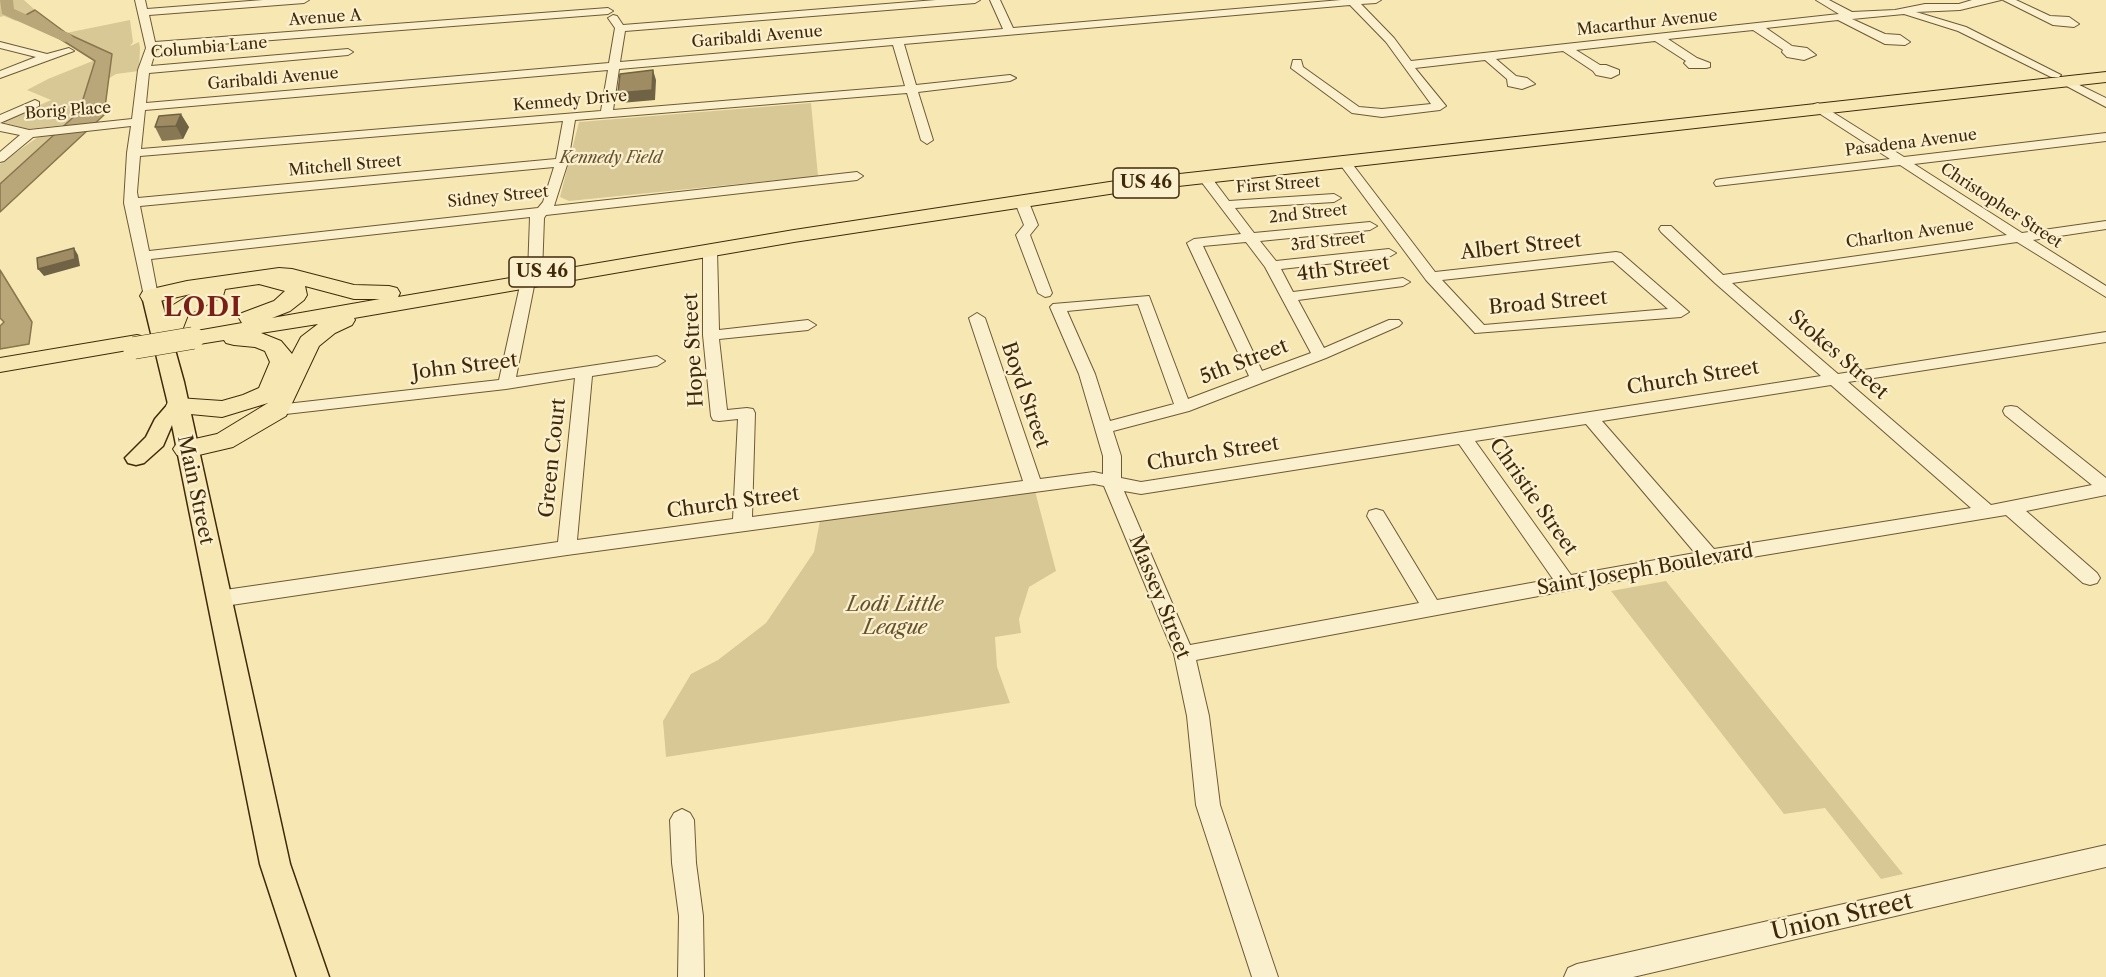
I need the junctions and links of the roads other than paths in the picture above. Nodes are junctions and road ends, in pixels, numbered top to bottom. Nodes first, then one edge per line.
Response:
1 (304, 0) edge
2 (599, 0) edge
3 (975, 0) edge
4 (995, 0) edge
5 (1376, 0) edge
6 (1821, 0) edge
7 (1996, 0) edge
8 (2008, 0) edge
9 (286, 1) edge
10 (1353, 2) junction
11 (1279, 4) edge
12 (141, 6) edge
13 (1943, 7) junction
14 (608, 11) junction
15 (1904, 11) junction
16 (1845, 16) junction
17 (2051, 19) dead end
18 (1755, 26) junction
19 (620, 28) junction
20 (1962, 29) junction
21 (1009, 31) junction
22 (1658, 37) junction
23 (1884, 37) dead end
24 (898, 42) junction
25 (0, 45) edge
26 (151, 46) junction
27 (1564, 47) junction
28 (1789, 49) dead end
29 (69, 51) dead end
30 (348, 52) dead end
31 (1487, 56) junction
32 (47, 57) junction
33 (1694, 61) dead end
34 (1297, 62) dead end
35 (1408, 64) junction
36 (614, 65) junction
37 (2106, 65) edge
38 (1598, 69) dead end
39 (144, 70) junction
40 (2106, 71) edge
41 (0, 75) edge
42 (2106, 77) edge
43 (1010, 78) dead end
44 (2059, 78) junction
45 (1513, 80) dead end
46 (911, 88) junction
47 (2106, 103) edge
48 (35, 104) dead end
49 (141, 107) junction
50 (1818, 107) junction
51 (606, 114) junction
52 (570, 117) junction
53 (0, 119) edge
54 (139, 122) junction
55 (0, 128) edge
56 (29, 134) junction
57 (2106, 137) edge
58 (927, 140) dead end
59 (133, 153) junction
60 (0, 158) edge
61 (1343, 160) junction
62 (1900, 161) junction
63 (562, 162) junction
64 (857, 176) dead end
65 (1203, 176) junction
66 (1721, 183) dead end
67 (1334, 198) dead end
68 (1021, 201) junction
69 (131, 202) junction
70 (1225, 205) junction
71 (544, 210) junction
72 (2106, 225) edge
73 (1370, 226) dead end
74 (1666, 229) dead end
75 (2016, 237) junction
76 (1249, 238) junction
77 (710, 250) junction
78 (1389, 253) dead end
79 (143, 255) junction
80 (1616, 256) joint
81 (1272, 266) junction
82 (532, 277) junction
83 (1431, 277) junction
84 (1720, 280) junction
85 (1403, 282) dead end
86 (218, 289) junction
87 (417, 293) junction
88 (1045, 293) dead end
89 (2106, 293) edge
90 (159, 295) junction
91 (1287, 297) junction
92 (371, 309) junction
93 (977, 318) dead end
94 (1394, 322) dead end
95 (228, 326) junction
96 (808, 326) dead end
97 (194, 335) junction
98 (711, 335) junction
99 (2106, 337) edge
100 (164, 346) junction
101 (1320, 355) junction
102 (657, 361) dead end
103 (32, 363) junction
104 (0, 365) edge
105 (0, 372) edge
106 (584, 373) junction
107 (1258, 379) junction
108 (1833, 379) junction
109 (506, 384) junction
110 (273, 402) junction
111 (178, 406) junction
112 (1183, 407) junction
113 (2011, 411) dead end
114 (1589, 417) junction
115 (1104, 428) junction
116 (1462, 436) junction
117 (186, 449) junction
118 (136, 458) dead end
119 (1112, 483) junction
120 (1033, 485) junction
121 (2106, 488) edge
122 (2010, 508) junction
123 (1985, 510) junction
124 (1376, 516) dead end
125 (742, 525) junction
126 (567, 548) junction
127 (1710, 557) junction
128 (2090, 578) dead end
129 (1568, 584) junction
130 (218, 599) junction
131 (1432, 608) junction
132 (1184, 654) junction
133 (682, 820) dead end
134 (2106, 856) edge
135 (313, 977) edge
136 (691, 977) edge
137 (1265, 977) edge
138 (1577, 977) edge

1 - 9 street
2 - 14 street
3 - 19 street
4 - 21 street
5 - 10 street, Garibaldi Avenue
6 - 16 street
7 - 13 street, Macarthur Avenue
8 - 17 street
9 - 12 street
10 - 11 street, Garibaldi Avenue
10 - 35 street
11 - 21 street, Garibaldi Avenue
12 - 26 street
13 - 15 street, Macarthur Avenue
13 - 20 street
14 - 19 street
14 - 26 street, Avenue A
15 - 16 street, Macarthur Avenue
15 - 20 street
16 - 18 street, Macarthur Avenue
16 - 23 street
18 - 22 street, Macarthur Avenue
18 - 28 street
19 - 36 street
20 - 44 street
21 - 24 street, Garibaldi Avenue
22 - 27 street, Macarthur Avenue
22 - 33 street
24 - 36 street, Garibaldi Avenue
24 - 46 street
25 - 32 street
26 - 39 street, Main Street
27 - 31 street, Macarthur Avenue
27 - 38 street
29 - 32 street
30 - 39 street, Columbia Lane
31 - 35 street, Macarthur Avenue
31 - 45 street
32 - 41 street
34 - 35 street
36 - 49 street, Garibaldi Avenue
36 - 51 street
37 - 44 highway
39 - 49 street, Main Street
40 - 44 highway, US 46
42 - 44 highway, US 46
43 - 46 street, Kennedy Drive
44 - 47 street
44 - 50 highway, US 46
44 - 82 highway, US 46
46 - 51 street, Kennedy Drive
46 - 58 street
48 - 53 street
49 - 54 street, Main Street
50 - 61 highway, US 46
50 - 62 street, Christopher Street
51 - 52 street, Kennedy Drive
52 - 59 street, Kennedy Drive
52 - 63 street
54 - 56 street, Borig Place
54 - 59 street, Main Street
55 - 56 street, Borig Place
56 - 60 street
57 - 62 street, Pasadena Avenue
59 - 69 street, Main Street
61 - 65 highway, US 46
61 - 83 street, Broad Street
62 - 66 street, Pasadena Avenue
62 - 75 street, Christopher Street
63 - 69 street, Mitchell Street
63 - 71 street
64 - 71 street, Sidney Street
65 - 68 highway, US 46
65 - 70 street
67 - 70 street, First Street
68 - 77 highway, US 46
68 - 88 street
69 - 79 street, Main Street
70 - 76 street
71 - 79 street, Sidney Street
71 - 82 street
72 - 75 street, Charlton Avenue
73 - 76 street, 2nd Street
74 - 84 street, Stokes Street
75 - 84 street, Charlton Avenue
75 - 89 street, Christopher Street
76 - 81 street
76 - 107 street, 2nd Street
77 - 82 highway, US 46
77 - 98 street, Hope Street
78 - 81 street, 3rd Street
79 - 90 street, Main Street
80 - 83 street, Albert Street
80 - 83 street, Broad Street
81 - 91 street
82 - 87 highway, US 46
82 - 92 highway, US 46
82 - 109 street
84 - 108 street, Stokes Street
85 - 91 street, 4th Street
86 - 90 highway
86 - 95 highway
86 - 100 highway
87 - 90 highway
87 - 95 highway, US 46
90 - 100 main road, Main Street
91 - 101 street
92 - 97 highway, US 46
92 - 110 highway
93 - 120 street, Boyd Street
94 - 101 street, 5th Street
95 - 97 highway, US 46
96 - 98 street
97 - 103 highway, US 46, bridge
97 - 110 highway
98 - 125 street, Hope Street
99 - 108 street, Church Street
100 - 111 main road, Main Street
101 - 107 street, 5th Street
102 - 106 street, John Street
103 - 104 highway, US 46
103 - 105 highway, US 46
106 - 109 street, John Street
106 - 126 street, Green Court
107 - 112 street, 5th Street
108 - 114 street, Church Street
108 - 123 street, Stokes Street
109 - 110 street, John Street
110 - 111 highway
110 - 117 highway
111 - 117 main road, Main Street
111 - 118 main road
112 - 115 street, 5th Street
112 - 115 street, Massey Street
113 - 121 street
114 - 116 street, Church Street
114 - 127 street
115 - 119 street, Massey Street
116 - 119 street, Church Street
116 - 129 street, Christie Street
117 - 130 main road, Main Street
119 - 120 street, Church Street
119 - 132 street, Massey Street
120 - 125 street, Church Street
121 - 122 street, Saint Joseph Boulevard
122 - 123 street, Saint Joseph Boulevard
122 - 128 street
123 - 127 street, Saint Joseph Boulevard
124 - 131 street
125 - 126 street, Church Street
126 - 130 street, Church Street
127 - 129 street, Saint Joseph Boulevard
129 - 131 street, Saint Joseph Boulevard
130 - 135 main road, Main Street
131 - 132 street, Saint Joseph Boulevard
132 - 137 street, Massey Street
133 - 136 street
134 - 138 street, Union Street

